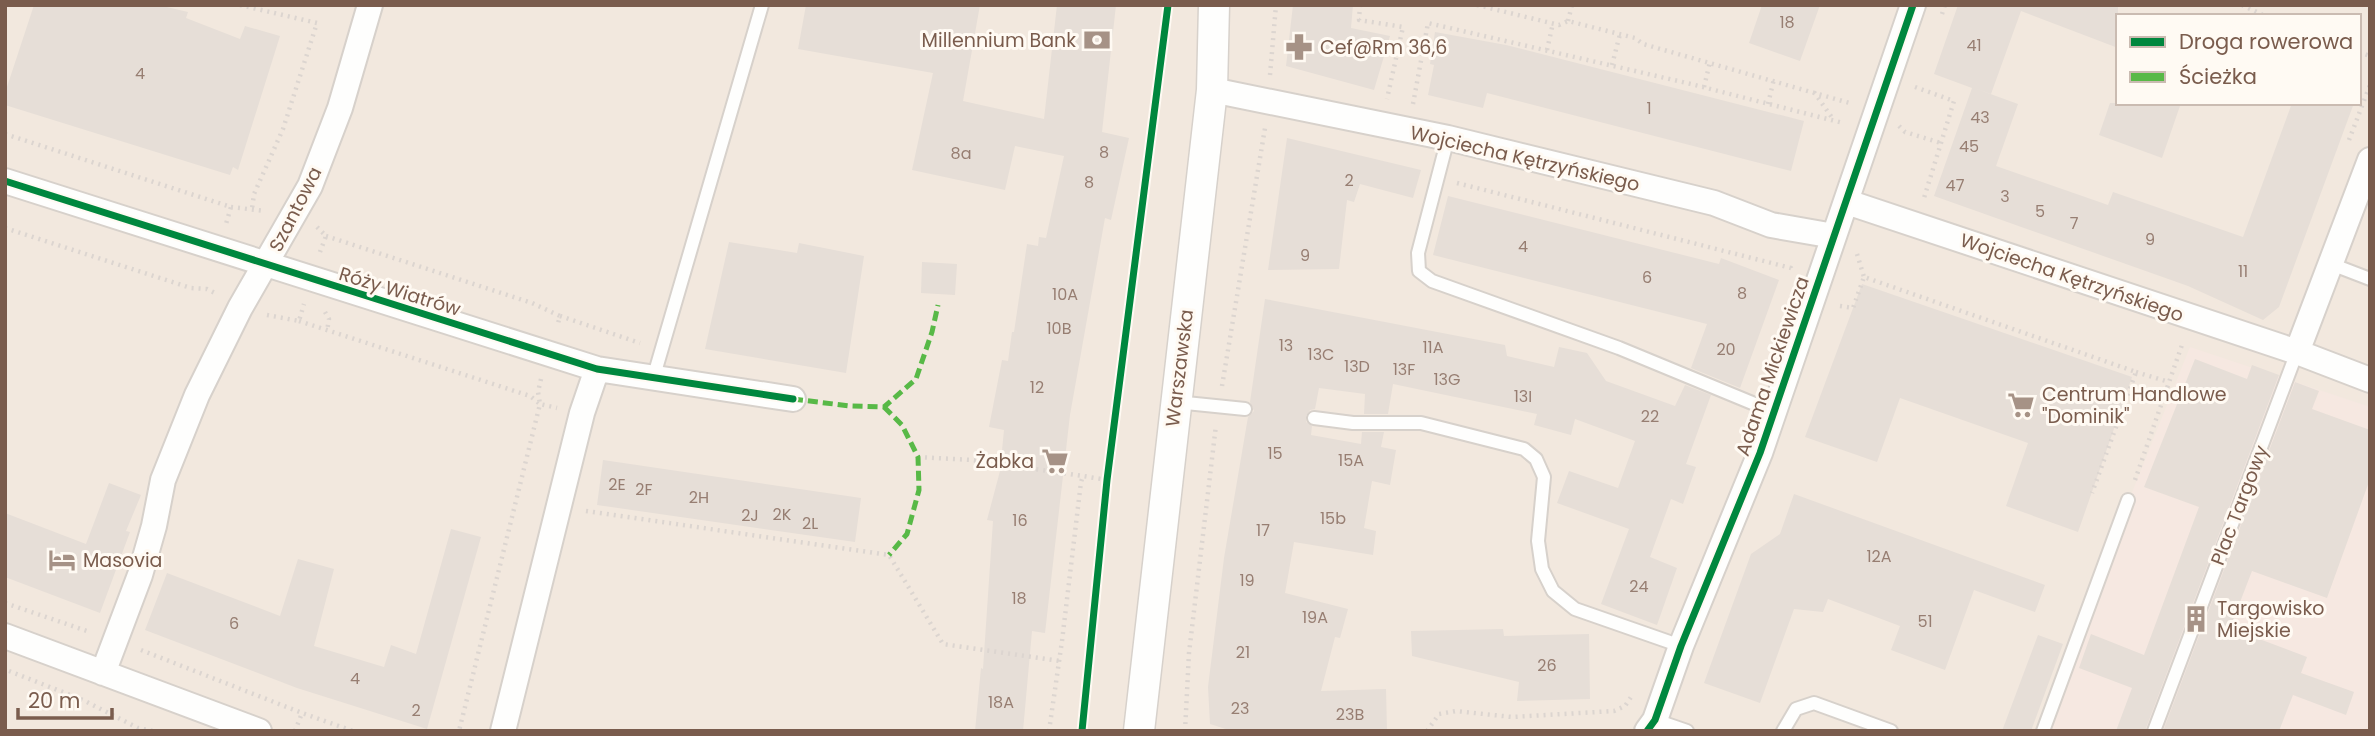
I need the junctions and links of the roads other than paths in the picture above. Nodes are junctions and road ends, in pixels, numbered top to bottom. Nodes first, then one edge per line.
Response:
1 (370, 5) edge
2 (762, 5) edge
3 (1214, 5) edge
4 (1913, 5) edge
5 (1212, 90) junction
6 (1448, 138) junction
7 (2370, 160) edge
8 (5, 181) edge
9 (1847, 202) junction
10 (1834, 236) junction
11 (2331, 264) junction
12 (266, 266) junction
13 (2370, 279) edge
14 (2297, 352) junction
15 (597, 369) junction
16 (653, 379) junction
17 (2370, 380) edge
18 (793, 399) dead end
19 (1175, 401) junction
20 (1245, 409) dead end
21 (1774, 412) junction
22 (1314, 418) dead end
23 (2128, 500) road end
24 (5, 636) edge
25 (1681, 646) junction
26 (103, 673) junction
27 (1651, 725) edge
28 (259, 731) edge
29 (503, 731) edge
30 (1139, 731) edge
31 (1688, 731) edge
32 (1783, 731) edge
33 (1891, 731) edge
34 (2043, 731) edge
35 (2154, 731) edge

1 - 12 street, Szantowa
2 - 16 lane
3 - 5 street, Warszawska
4 - 9 street, Adama Mickiewicza
5 - 6 street, Wojciecha Kętrzyńskiego
5 - 19 street, Warszawska
6 - 10 street, Wojciecha Kętrzyńskiego
6 - 21 lane
7 - 11 street
8 - 12 street, Róży Wiatrów
9 - 10 street, Adama Mickiewicza
9 - 14 street, Wojciecha Kętrzyńskiego
10 - 21 street, Adama Mickiewicza
11 - 13 lane
11 - 14 street
12 - 15 street, Róży Wiatrów
12 - 26 street, Szantowa
14 - 17 street
14 - 35 lane, Plac Targowy
15 - 16 street, Róży Wiatrów
15 - 29 street
16 - 18 street, Róży Wiatrów
19 - 20 lane
19 - 30 street, Warszawska
21 - 25 street, Adama Mickiewicza
22 - 25 lane
23 - 34 lane
24 - 26 street
25 - 27 street, Adama Mickiewicza
26 - 28 street
27 - 31 lane
32 - 33 lane

